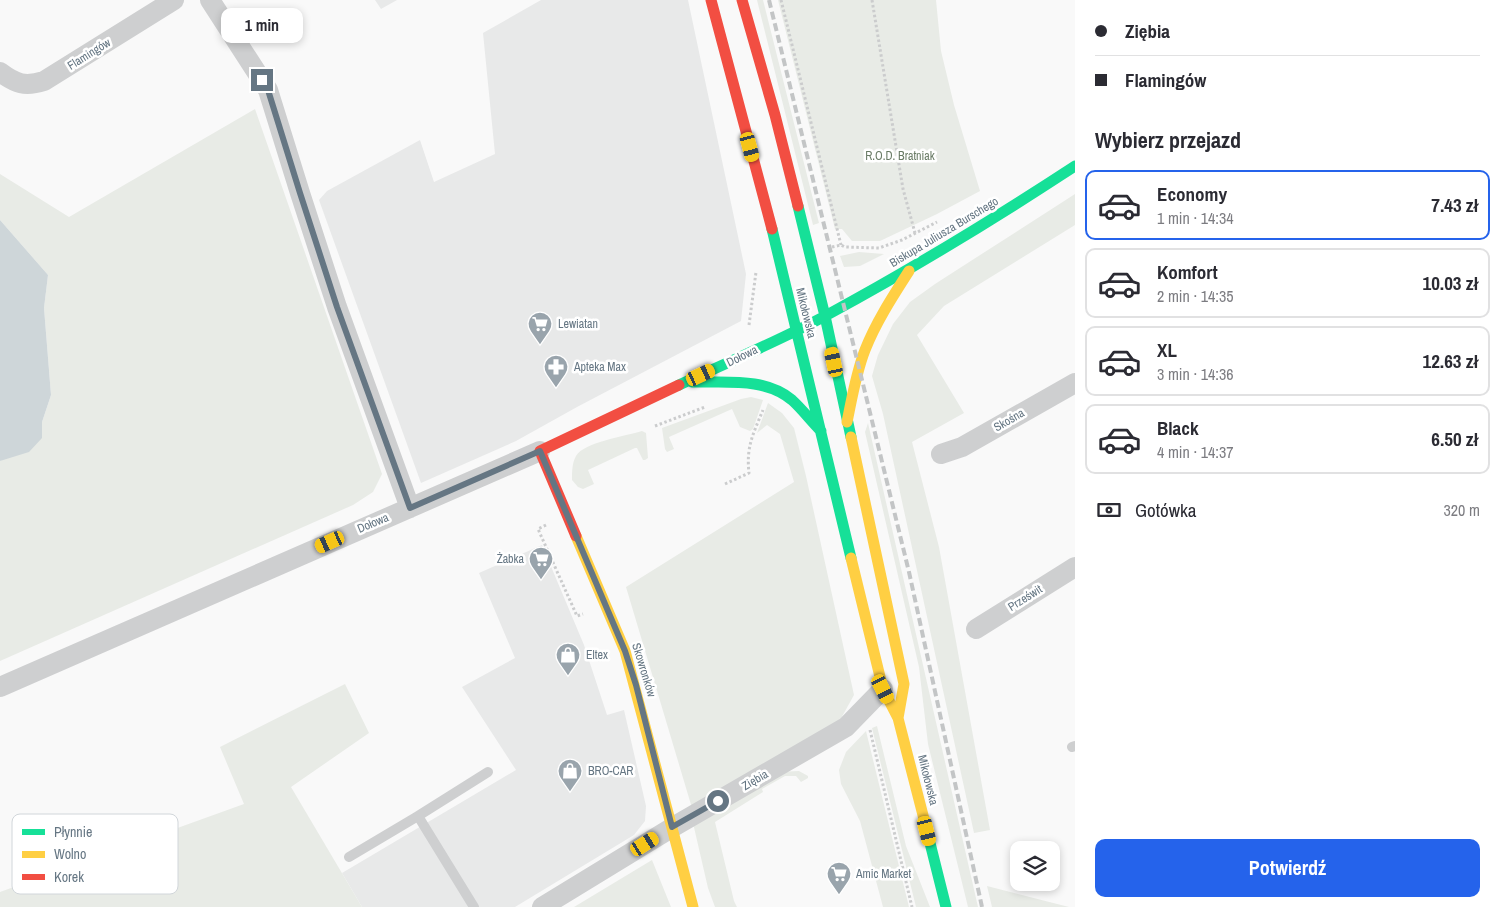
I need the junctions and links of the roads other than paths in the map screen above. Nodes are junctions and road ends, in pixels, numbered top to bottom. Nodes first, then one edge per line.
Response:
1 (174, 0) edge
2 (210, 0) edge
3 (711, 0) edge
4 (742, 0) edge
5 (0, 72) edge
6 (1075, 166) edge
7 (912, 268) junction
8 (825, 316) junction
9 (797, 330) junction
10 (686, 382) junction
11 (1075, 383) edge
12 (847, 422) junction
13 (821, 431) junction
14 (540, 451) junction
15 (941, 454) dead end
16 (410, 508) junction
17 (1075, 567) edge
18 (976, 629) dead end
19 (0, 687) edge
20 (883, 689) junction
21 (898, 718) junction
22 (488, 772) dead end
23 (418, 816) junction
24 (672, 827) junction
25 (349, 857) dead end
26 (474, 907) edge
27 (542, 907) edge
28 (693, 907) edge
29 (946, 907) edge

1 - 5 street, Flamingów
2 - 16 street
3 - 9 main road, Mikołowska
4 - 8 main road, Mikołowska
6 - 7 main road, Biskupa Juliusza Burschego
7 - 8 main road, Biskupa Juliusza Burschego
7 - 12 main road
8 - 9 main road, Dołowa
8 - 12 main road, Mikołowska
9 - 10 main road, Dołowa
9 - 13 main road, Mikołowska
10 - 13 main road
10 - 14 main road, Dołowa
11 - 15 street, Skośna
12 - 21 main road, Mikołowska
13 - 20 main road, Mikołowska
14 - 16 street, Dołowa
14 - 24 main road, Skowronków
16 - 19 street, Dołowa
17 - 18 street, Prześwit
20 - 21 main road, Mikołowska
20 - 24 street, Ziębia
21 - 29 main road, Mikołowska
22 - 23 lane
23 - 25 lane
23 - 26 lane
24 - 27 street, Ziębia
24 - 28 main road, Skowronków

